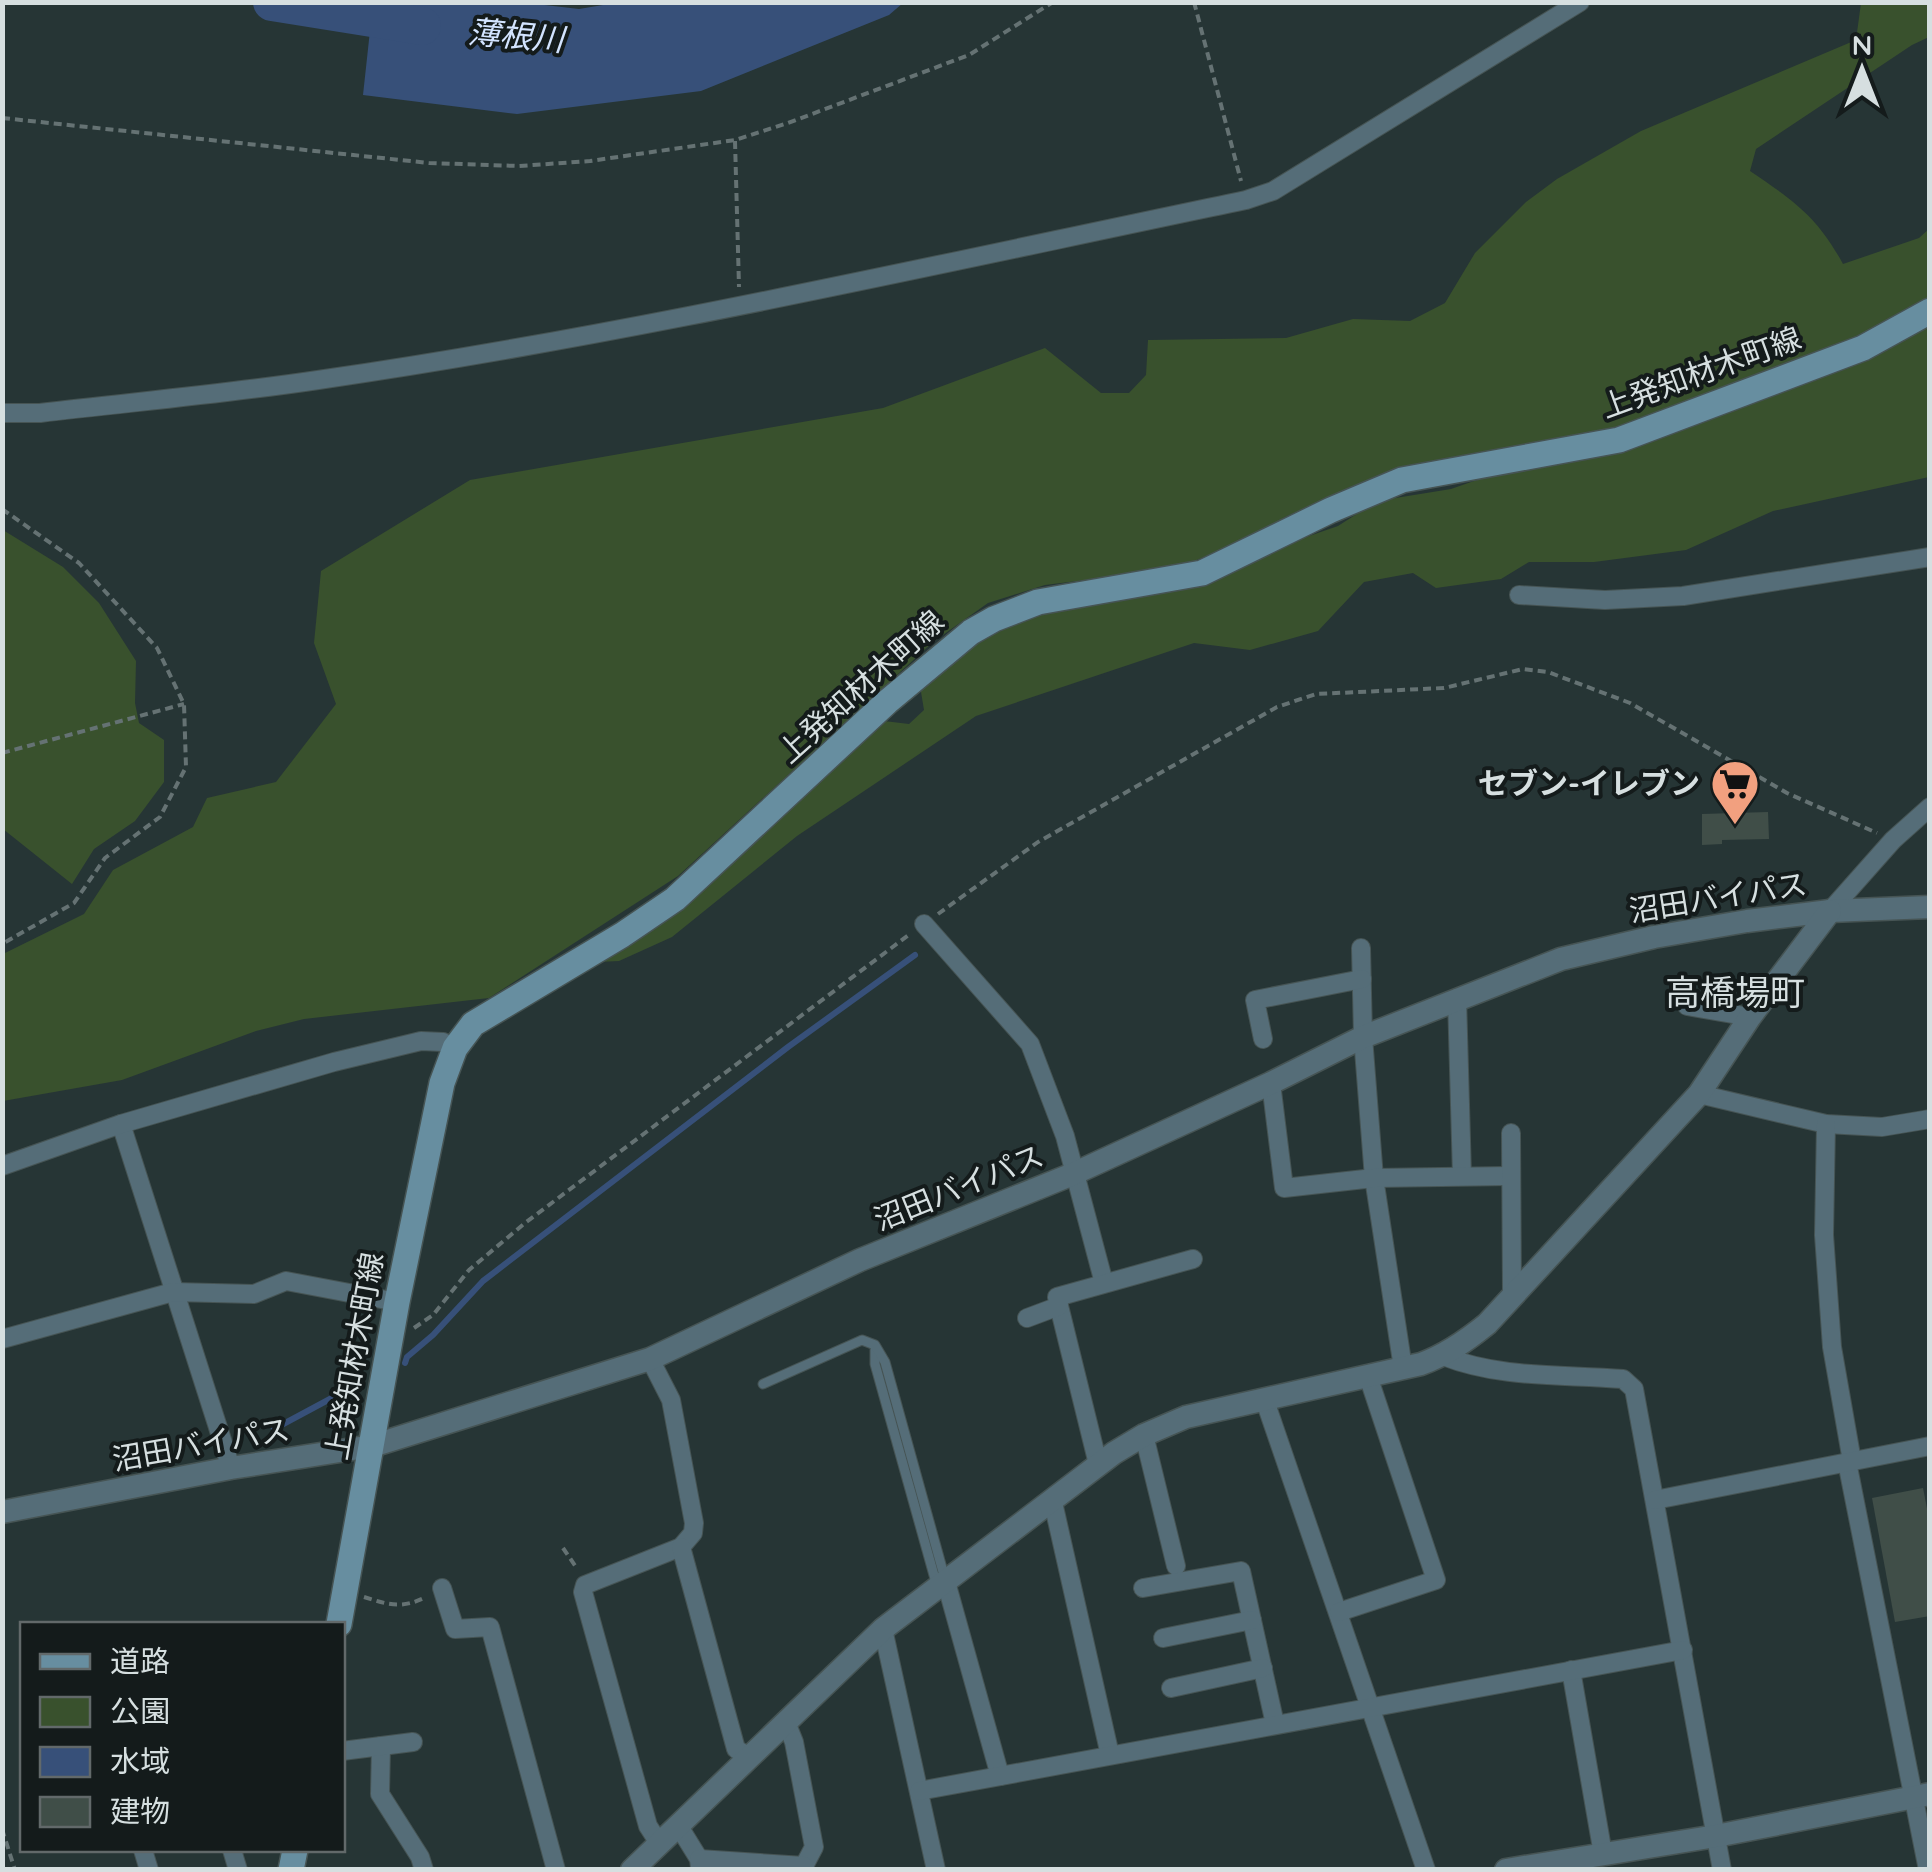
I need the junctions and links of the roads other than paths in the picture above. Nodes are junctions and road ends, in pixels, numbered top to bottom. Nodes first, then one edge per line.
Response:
1 (1580, 2) edge
2 (1930, 311) edge
3 (2, 413) edge
4 (1930, 557) edge
5 (1518, 596) dead end
6 (1928, 804) edge
7 (1930, 907) edge
8 (1830, 910) junction
9 (924, 924) road end
10 (1361, 948) dead end
11 (1362, 979) junction
12 (1456, 998) junction
13 (1686, 1006) dead end
14 (1750, 1017) junction
15 (1363, 1036) junction
16 (1263, 1039) dead end
17 (455, 1048) junction
18 (1271, 1083) junction
19 (1699, 1094) junction
20 (1930, 1119) edge
21 (121, 1124) junction
22 (1826, 1124) junction
23 (1511, 1133) dead end
24 (2, 1166) edge
25 (1073, 1174) junction
26 (1462, 1176) junction
27 (1509, 1176) junction
28 (1374, 1178) junction
29 (1193, 1259) dead end
30 (1104, 1284) junction
31 (173, 1292) junction
32 (1512, 1296) junction
33 (397, 1302) junction
34 (1059, 1306) junction
35 (1027, 1318) dead end
36 (2, 1339) edge
37 (1443, 1356) junction
38 (650, 1359) junction
39 (1403, 1368) junction
40 (1368, 1376) junction
41 (763, 1384) dead end
42 (1265, 1401) junction
43 (1144, 1435) junction
44 (372, 1446) junction
45 (1930, 1446) edge
46 (1849, 1462) junction
47 (1098, 1464) junction
48 (230, 1468) junction
49 (1052, 1498) junction
50 (1655, 1500) junction
51 (2, 1512) edge
52 (681, 1547) junction
53 (1176, 1566) dead end
54 (942, 1585) junction
55 (442, 1588) road end
56 (1144, 1588) dead end
57 (1338, 1612) junction
58 (1252, 1620) junction
59 (339, 1622) edge
60 (883, 1629) junction
61 (1164, 1638) dead end
62 (1683, 1650) junction
63 (1263, 1668) junction
64 (1571, 1670) junction
65 (1172, 1688) dead end
66 (1370, 1706) junction
67 (786, 1722) junction
68 (1275, 1724) junction
69 (414, 1742) dead end
70 (381, 1746) junction
71 (345, 1751) edge
72 (1110, 1755) junction
73 (749, 1757) junction
74 (1000, 1776) junction
75 (919, 1791) junction
76 (1921, 1796) edge
77 (678, 1825) junction
78 (1716, 1836) junction
79 (659, 1843) junction
80 (1603, 1854) junction
81 (700, 1864) edge
82 (1575, 1864) edge
83 (805, 1868) edge
84 (424, 1870) edge
85 (556, 1870) edge
86 (632, 1870) edge
87 (936, 1870) edge
88 (1426, 1870) edge
89 (1506, 1870) edge
90 (1722, 1870) edge
91 (1928, 1870) edge

1 - 3 street
2 - 17 main road, 上発知材木町線
4 - 5 street
6 - 8 street
7 - 8 street, 沼田バイパス
8 - 12 street, 沼田バイパス
8 - 14 street
9 - 25 street
10 - 11 street
11 - 15 street
11 - 16 street
12 - 15 street, 沼田バイパス
12 - 26 street
13 - 14 street
14 - 19 street
15 - 18 street, 沼田バイパス
15 - 28 street
17 - 21 street
17 - 33 main road, 上発知材木町線
18 - 25 street, 沼田バイパス
18 - 28 street
19 - 22 street
19 - 32 street
20 - 22 street
21 - 24 street
21 - 31 street
22 - 46 street
23 - 27 street
25 - 30 street
25 - 38 street, 沼田バイパス
26 - 27 street
26 - 28 street
27 - 32 street
28 - 39 street
29 - 30 street
30 - 34 street
31 - 33 street
31 - 36 street
31 - 48 street
32 - 37 street
33 - 44 main road, 上発知材木町線
34 - 35 street
34 - 47 street
37 - 39 street
37 - 50 street
38 - 44 street, 沼田バイパス
38 - 52 street
39 - 40 street
40 - 42 street
40 - 57 street
41 - 54 lane
42 - 43 street
42 - 57 street
43 - 47 street
43 - 53 street
44 - 48 street, 沼田バイパス
44 - 59 main road, 上発知材木町線
45 - 46 street
46 - 50 street
46 - 76 street
47 - 49 street
48 - 51 street, 沼田バイパス
49 - 54 street
49 - 72 street
50 - 62 street
52 - 73 street
52 - 79 street
54 - 60 street
54 - 74 street
55 - 85 street
56 - 58 street
57 - 66 street
58 - 61 street
58 - 63 street
60 - 67 street
60 - 75 street
62 - 64 street
62 - 78 street
63 - 65 street
63 - 68 street
64 - 66 street
64 - 80 street
66 - 68 street
66 - 88 street
67 - 73 street
67 - 83 street
68 - 72 street
69 - 70 street
70 - 71 street
70 - 84 street
72 - 74 street
73 - 77 street
74 - 75 street
75 - 87 street
76 - 78 street
76 - 91 street
77 - 79 street
77 - 81 street
78 - 80 street
78 - 90 street
79 - 86 street
80 - 82 street
81 - 83 street
82 - 89 street

